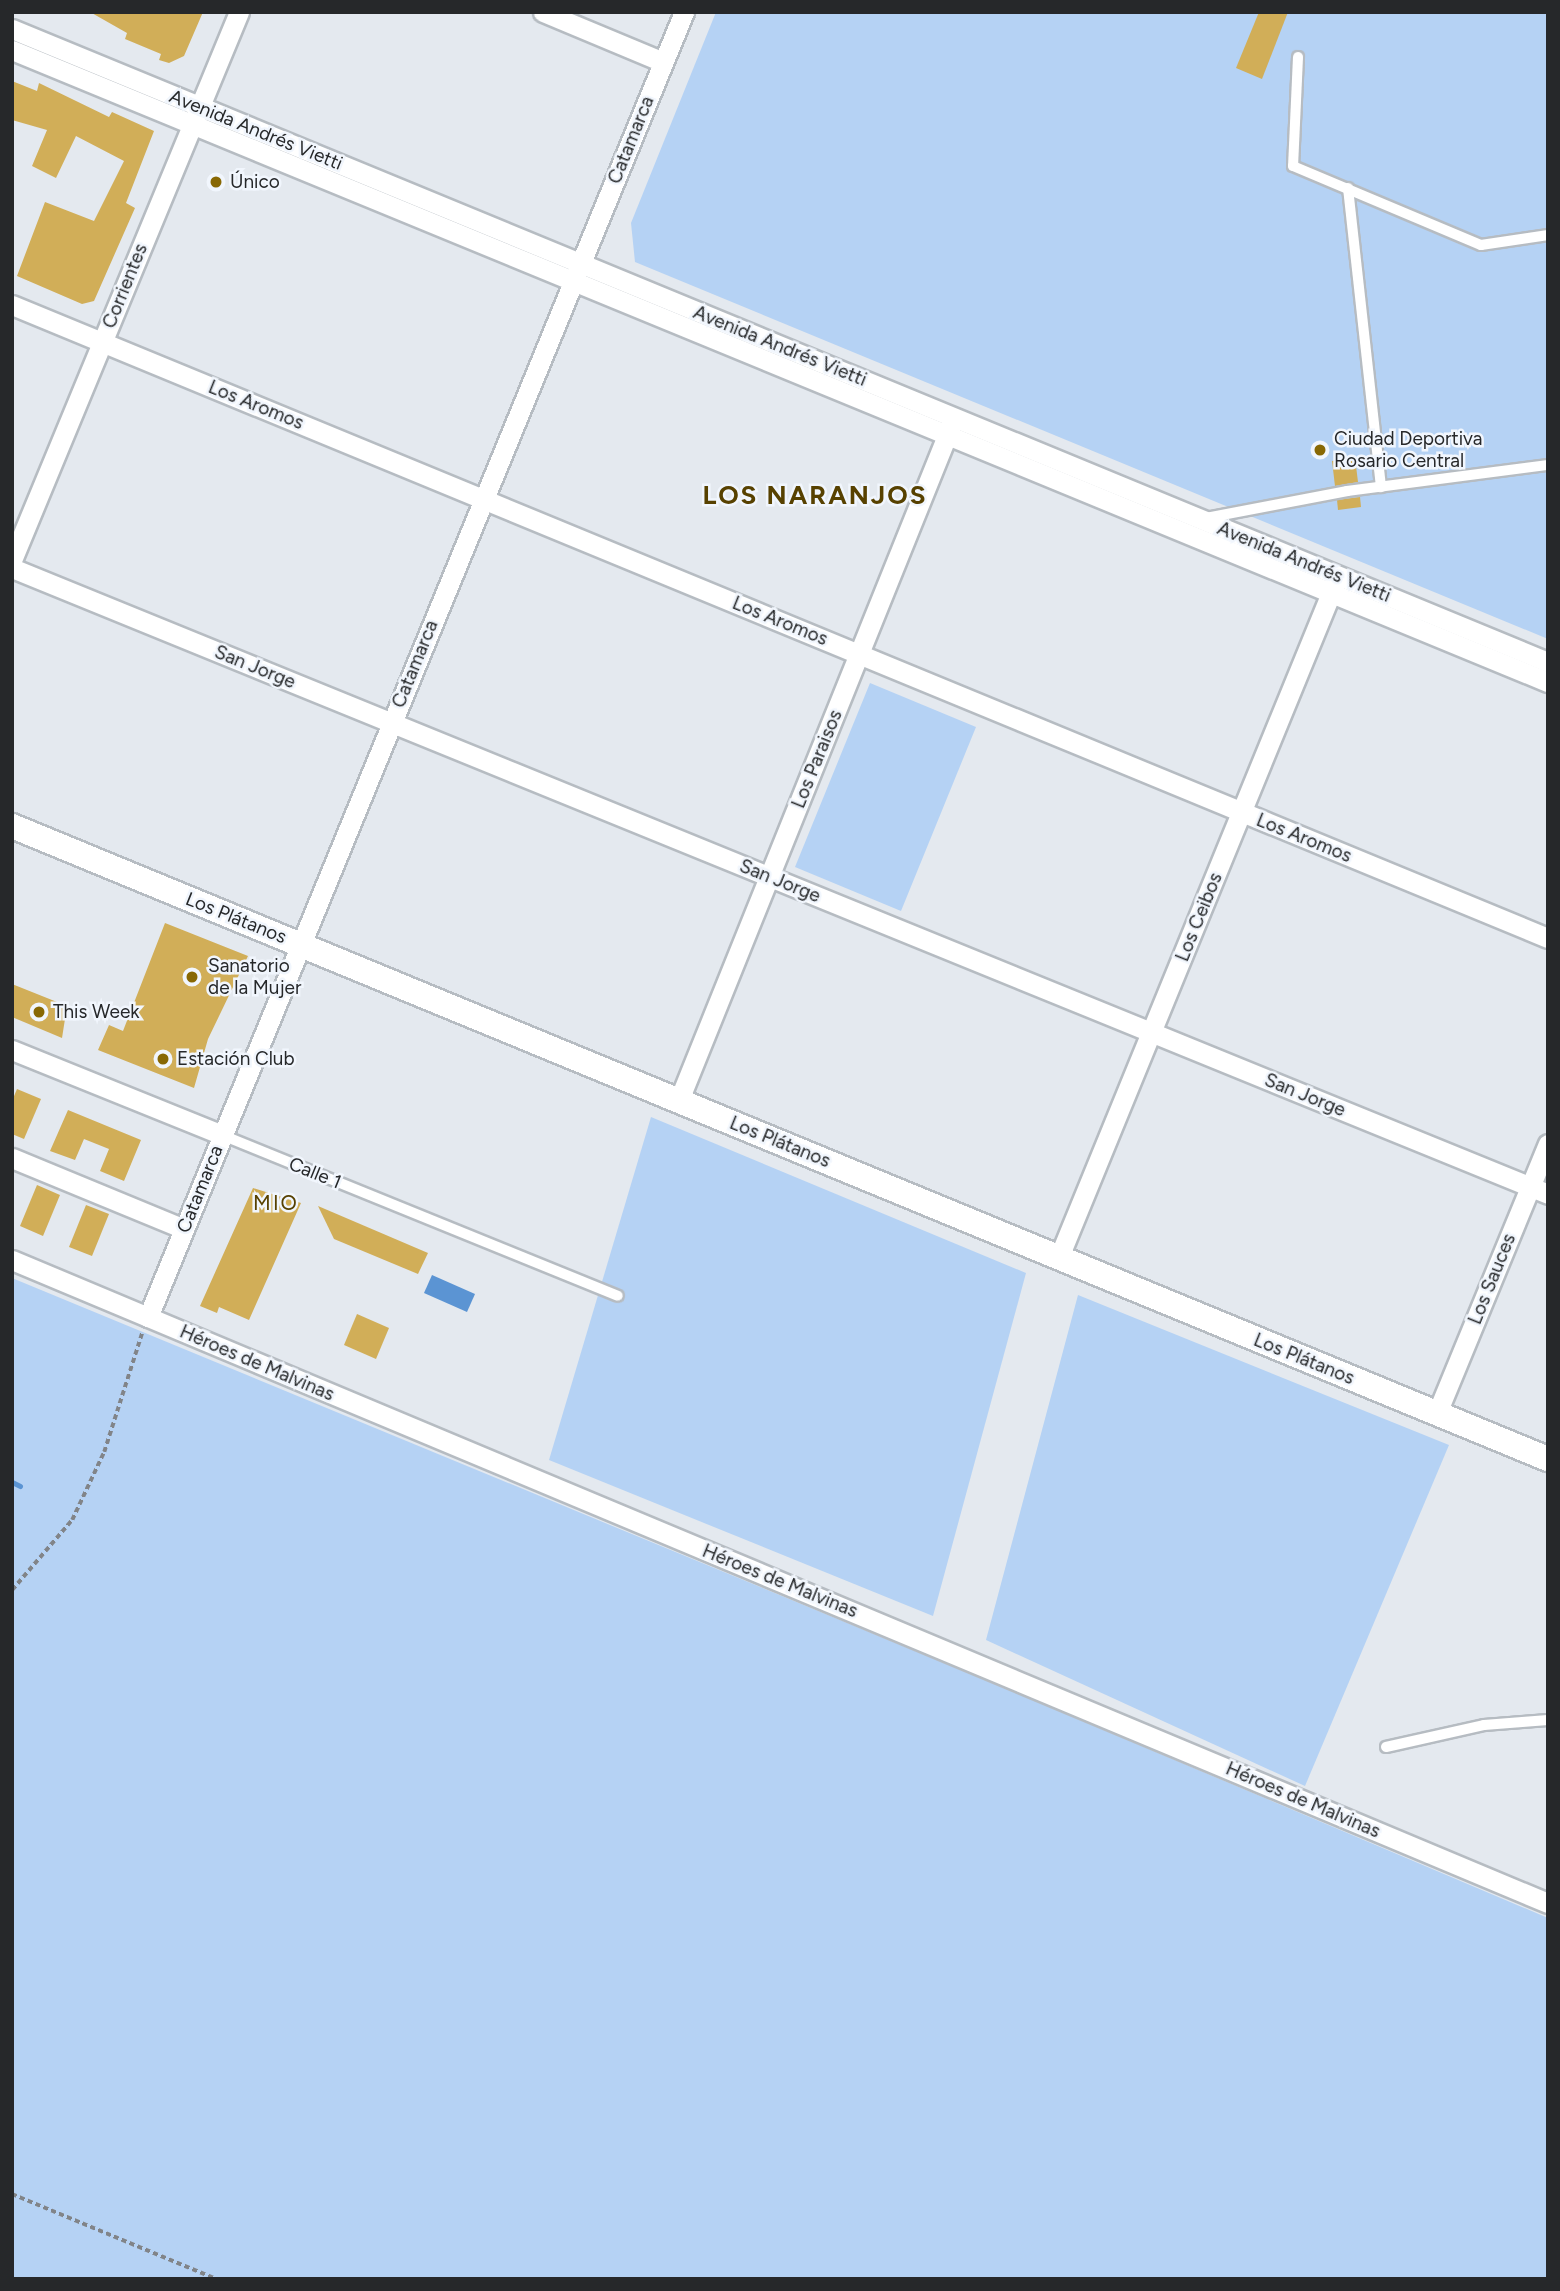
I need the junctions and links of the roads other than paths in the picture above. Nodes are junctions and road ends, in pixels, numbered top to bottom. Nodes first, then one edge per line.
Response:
1 (239, 12) edge
2 (543, 12) edge
3 (684, 12) edge
4 (12, 29) edge
5 (12, 50) edge
6 (1298, 57) dead end
7 (663, 62) junction
8 (196, 115) junction
9 (1348, 188) junction
10 (1548, 235) edge
11 (577, 272) junction
12 (12, 304) edge
13 (103, 342) junction
14 (951, 426) junction
15 (1548, 465) edge
16 (1381, 487) junction
17 (483, 499) junction
18 (1197, 527) junction
19 (12, 560) edge
20 (12, 568) edge
21 (1335, 584) junction
22 (859, 654) junction
23 (1548, 662) edge
24 (1548, 682) edge
25 (391, 723) junction
26 (1242, 812) junction
27 (12, 826) edge
28 (769, 877) junction
29 (1548, 938) edge
30 (299, 944) junction
31 (1151, 1032) junction
32 (12, 1049) edge
33 (679, 1100) junction
34 (222, 1135) junction
35 (1548, 1144) edge
36 (12, 1158) edge
37 (1539, 1191) edge
38 (184, 1228) junction
39 (1059, 1257) junction
40 (12, 1260) edge
41 (618, 1296) dead end
42 (148, 1317) junction
43 (1437, 1413) junction
44 (1548, 1459) edge
45 (1548, 1720) edge
46 (1386, 1747) dead end
47 (1548, 1902) edge

1 - 8 street, Corrientes
2 - 7 street
3 - 7 street, Catamarca
4 - 8 street, Avenida Andrés Vietti
5 - 8 street, Avenida Andrés Vietti
6 - 9 lane
7 - 11 street, Catamarca
8 - 11 street, Avenida Andrés Vietti
8 - 13 street, Corrientes
9 - 10 lane
9 - 16 lane
11 - 14 street, Avenida Andrés Vietti
11 - 17 street, Catamarca
12 - 13 street, Los Aromos
13 - 17 street, Los Aromos
13 - 19 street, Corrientes
14 - 18 street, Avenida Andrés Vietti
14 - 22 street, Los Paraisos
15 - 16 lane
16 - 18 lane
17 - 22 street, Los Aromos
17 - 25 street, Catamarca
18 - 21 street, Avenida Andrés Vietti
20 - 25 street, San Jorge
21 - 23 street, Avenida Andrés Vietti
21 - 24 street, Avenida Andrés Vietti
21 - 26 street, Los Ceibos
22 - 26 street, Los Aromos
22 - 28 street, Los Paraisos
25 - 28 street, San Jorge
25 - 30 street, Catamarca
26 - 29 street, Los Aromos
26 - 31 street, Los Ceibos
27 - 30 street, Los Plátanos
28 - 31 street, San Jorge
28 - 33 street, Los Paraisos
30 - 33 street, Los Plátanos
30 - 34 street, Catamarca
31 - 37 street, San Jorge
31 - 39 street, Los Ceibos
32 - 34 street, Calle 1
33 - 39 street, Los Plátanos
34 - 38 street, Catamarca
34 - 41 lane, Calle 1
35 - 37 street, Los Sauces
36 - 38 street
37 - 43 street, Los Sauces
38 - 42 street, Catamarca
39 - 43 street, Los Plátanos
40 - 42 street, Héroes de Malvinas
42 - 47 street, Héroes de Malvinas
43 - 44 street, Los Plátanos
45 - 46 lane

